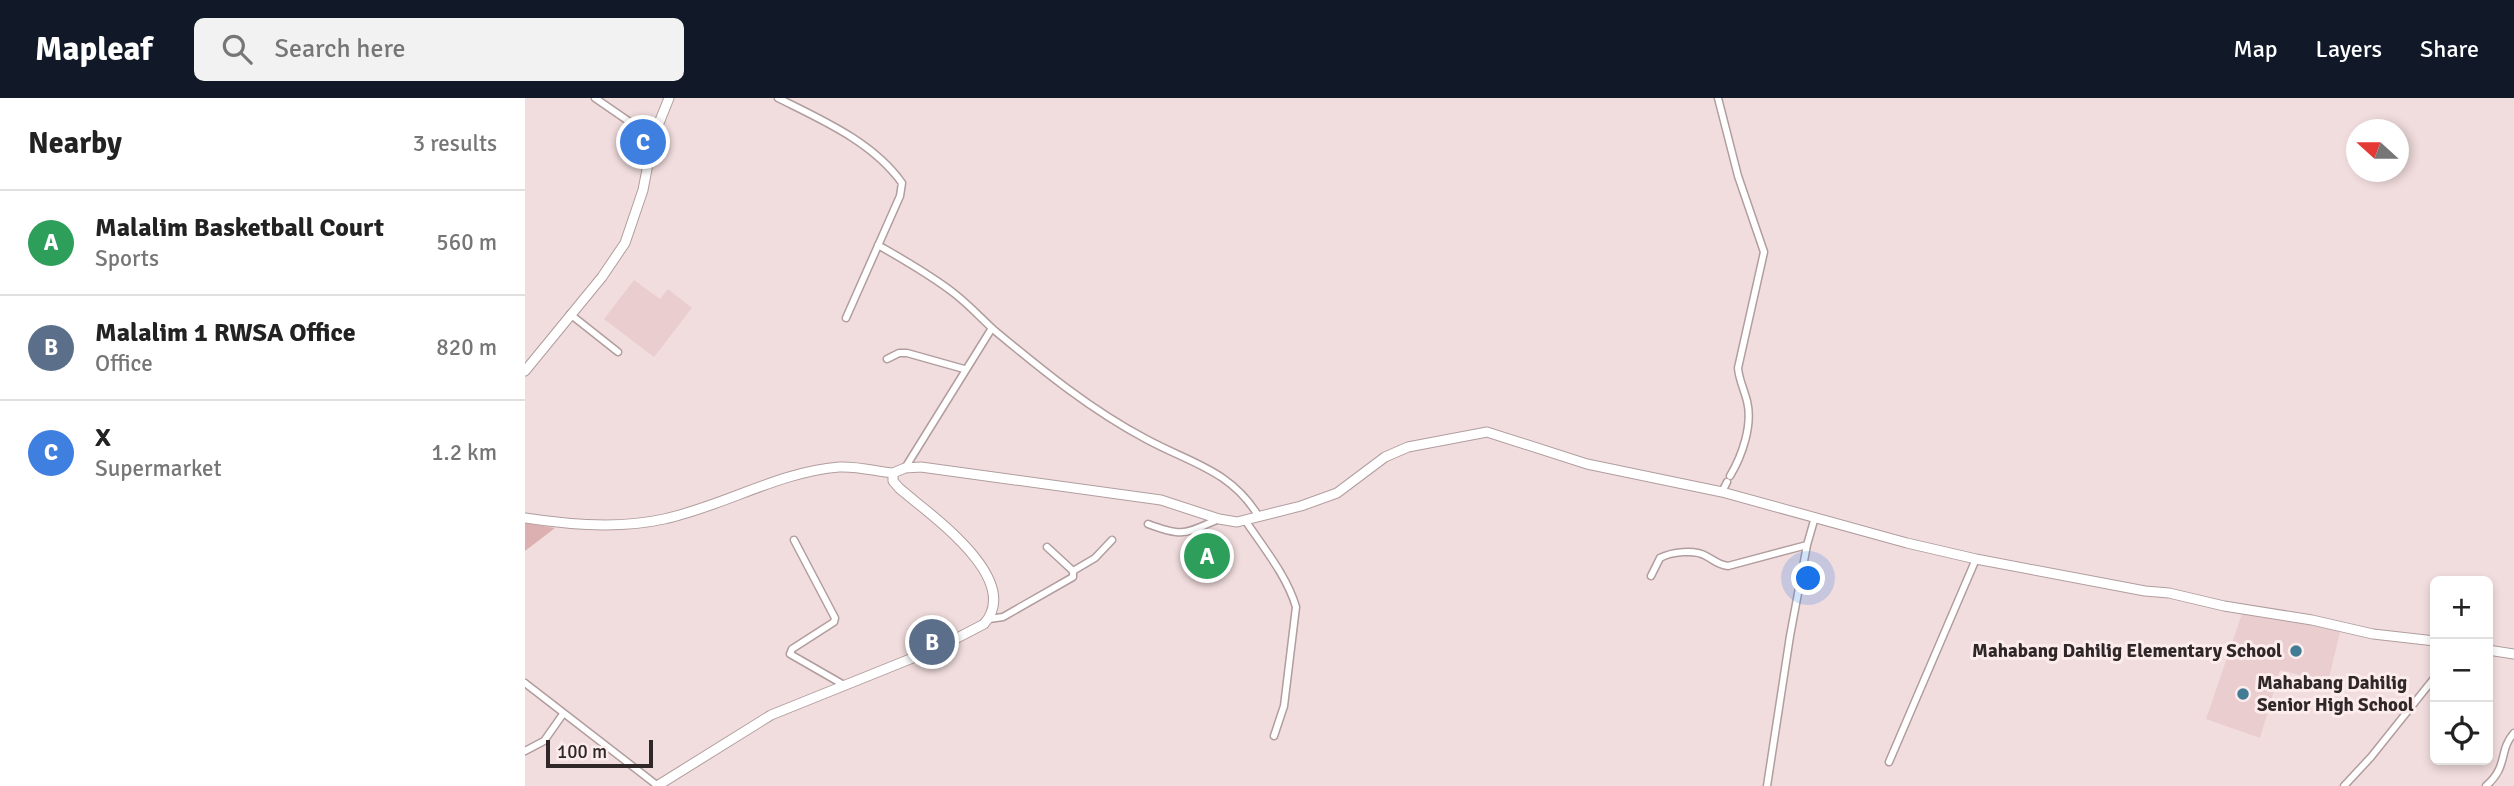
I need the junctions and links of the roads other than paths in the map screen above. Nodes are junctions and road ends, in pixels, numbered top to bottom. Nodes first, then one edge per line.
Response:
1 (596, 98) edge
2 (669, 98) edge
3 (778, 98) edge
4 (1719, 98) edge
5 (653, 138) junction
6 (878, 245) junction
7 (570, 314) junction
8 (846, 318) dead end
9 (992, 328) junction
10 (618, 352) dead end
11 (887, 359) dead end
12 (964, 369) junction
13 (525, 372) edge
14 (905, 468) junction
15 (893, 473) junction
16 (1722, 492) junction
17 (1258, 517) junction
18 (1815, 517) junction
19 (525, 518) edge
20 (1219, 519) junction
21 (1245, 520) junction
22 (1148, 524) dead end
23 (794, 540) dead end
24 (1112, 540) dead end
25 (1807, 545) junction
26 (1047, 547) dead end
27 (1976, 559) junction
28 (1073, 571) junction
29 (1651, 576) dead end
30 (989, 619) junction
31 (2430, 640) edge
32 (2493, 651) edge
33 (2514, 653) edge
34 (525, 683) edge
35 (2430, 683) edge
36 (845, 685) junction
37 (563, 714) junction
38 (2514, 733) edge
39 (1274, 736) dead end
40 (525, 751) edge
41 (1889, 762) dead end
42 (657, 786) edge
43 (1767, 786) edge
44 (2344, 786) edge
45 (2486, 786) edge

1 - 5 street
2 - 5 street
3 - 6 street
4 - 16 street
5 - 7 street
6 - 8 street
6 - 9 street
7 - 10 street
7 - 13 street
9 - 12 street
9 - 17 street
11 - 12 street
12 - 14 street
14 - 15 street
14 - 20 street
15 - 19 street
15 - 30 street
16 - 17 street
16 - 18 street
17 - 21 street
18 - 25 street
18 - 27 street
20 - 21 street
20 - 22 street
21 - 39 street
23 - 36 street
24 - 28 street
25 - 29 street
25 - 43 street
26 - 28 street
27 - 31 street
27 - 41 street
28 - 30 street
30 - 36 street
32 - 33 street
34 - 37 street
35 - 44 street
36 - 42 street
37 - 40 street
37 - 42 street
38 - 45 street

